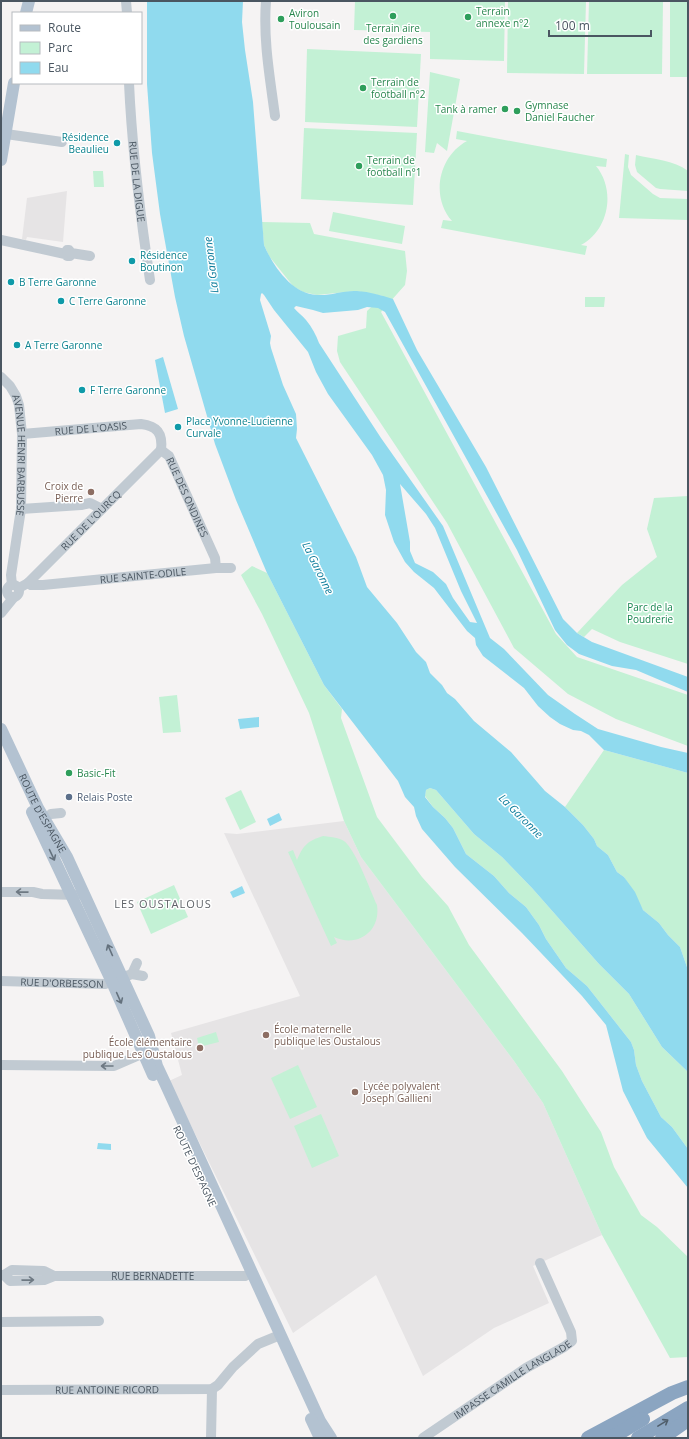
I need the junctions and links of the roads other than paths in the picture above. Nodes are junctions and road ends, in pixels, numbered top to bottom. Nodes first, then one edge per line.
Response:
1 (29, 1) edge
2 (126, 1) edge
3 (266, 1) edge
4 (26, 12) edge
5 (127, 12) edge
6 (14, 84) edge
7 (129, 84) edge
8 (275, 116) dead end
9 (6, 134) junction
10 (62, 142) dead end
11 (1, 160) edge
12 (1, 242) edge
13 (90, 256) dead end
14 (150, 280) dead end
15 (1, 378) edge
16 (157, 430) joint
17 (22, 434) junction
18 (161, 450) junction
19 (81, 505) junction
20 (21, 509) junction
21 (102, 509) junction
22 (94, 517) junction
23 (216, 568) junction
24 (231, 568) dead end
25 (40, 571) junction
26 (28, 583) junction
27 (54, 583) junction
28 (13, 590) junction
29 (1, 604) edge
30 (1, 613) edge
31 (1, 729) edge
32 (1, 744) edge
33 (1, 892) edge
34 (70, 894) junction
35 (85, 896) junction
36 (137, 963) dead end
37 (143, 976) dead end
38 (122, 978) junction
39 (1, 981) edge
40 (144, 1053) junction
41 (1, 1064) edge
42 (540, 1263) dead end
43 (2, 1275) edge
44 (248, 1275) junction
45 (99, 1321) dead end
46 (1, 1322) edge
47 (277, 1336) junction
48 (688, 1387) edge
49 (1, 1390) edge
50 (212, 1390) junction
51 (688, 1392) edge
52 (688, 1408) edge
53 (688, 1420) edge
54 (211, 1438) edge
55 (320, 1438) edge
56 (331, 1438) edge
57 (423, 1438) edge
58 (588, 1438) edge
59 (611, 1438) edge
60 (638, 1438) edge
61 (662, 1438) edge

1 - 4 main road
2 - 5 street
3 - 8 street
6 - 9 main road
7 - 14 street, RUE DE LA DIGUE
9 - 10 street
9 - 11 main road
12 - 13 street
15 - 17 street, AVENUE HENRI BARBUSSE
16 - 17 street, RUE DE L'OASIS
16 - 18 street, RUE DES ONDINES
17 - 20 street, AVENUE HENRI BARBUSSE
18 - 21 street, RUE DE L'OURCQ
18 - 23 street, RUE DES ONDINES
19 - 20 street
19 - 21 street
19 - 22 street
20 - 28 street, AVENUE HENRI BARBUSSE
21 - 22 street, RUE DE L'OURCQ
22 - 25 street, RUE DE L'OURCQ
23 - 24 street, RUE SAINTE-ODILE
23 - 27 street, RUE SAINTE-ODILE
25 - 26 street, RUE DE L'OURCQ
25 - 27 street
26 - 27 street, RUE SAINTE-ODILE
26 - 28 street, RUE DE L'OURCQ
28 - 29 street, AVENUE HENRI BARBUSSE
28 - 30 street
31 - 35 main road, ROUTE D'ESPAGNE
32 -> 34 main road, ROUTE D'ESPAGNE
34 -> 33 street
34 - 35 street
34 - 38 main road, ROUTE D'ESPAGNE
38 -> 35 main road, ROUTE D'ESPAGNE
36 - 38 street
37 - 38 street
38 - 39 street, RUE D'ORBESSON
38 -> 40 main road, ROUTE D'ESPAGNE
38 - 44 main road, ROUTE D'ESPAGNE
40 -> 41 street
40 - 44 main road, ROUTE D'ESPAGNE
42 - 57 street, IMPASSE CAMILLE LANGLADE
43 - 44 street, RUE BERNADETTE
44 - 47 main road, ROUTE D'ESPAGNE
45 - 46 street
47 - 50 street
47 - 55 main road, ROUTE D'ESPAGNE
47 - 56 main road, ROUTE D'ESPAGNE
48 - 58 highway
49 - 50 street, RUE ANTOINE RICORD
50 - 54 street
51 - 59 highway
60 -> 52 highway
53 - 61 highway

